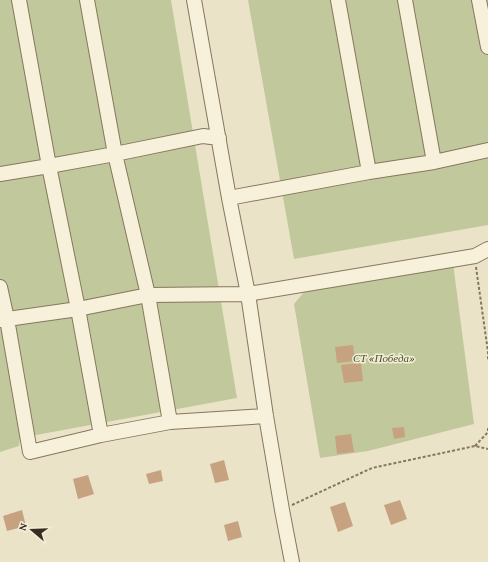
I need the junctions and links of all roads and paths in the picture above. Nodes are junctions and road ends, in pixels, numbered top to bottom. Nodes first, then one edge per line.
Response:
1 (19, 0) edge
2 (87, 0) edge
3 (194, 0) edge
4 (338, 0) edge
5 (405, 0) edge
6 (479, 0) edge
7 (488, 47) edge
8 (219, 138) junction
9 (488, 150) edge
10 (115, 154) junction
11 (434, 162) junction
12 (49, 166) junction
13 (369, 172) junction
14 (0, 174) edge
15 (229, 198) junction
16 (488, 249) edge
17 (475, 256) junction
18 (0, 287) edge
19 (248, 294) junction
20 (148, 295) junction
21 (78, 309) junction
22 (3, 320) edge
23 (488, 351) edge
24 (488, 361) edge
25 (266, 416) junction
26 (170, 422) junction
27 (488, 428) edge
28 (101, 435) junction
29 (475, 446) junction
30 (488, 449) edge
31 (282, 510) junction
32 (292, 562) edge

1 - 12 street
2 - 10 street
3 - 8 street
4 - 13 street
5 - 11 street
6 - 7 street
8 - 10 street
8 - 15 street
9 - 11 street
10 - 12 street
10 - 20 street
11 - 13 street
12 - 14 street
12 - 21 street
13 - 15 street
15 - 19 street
16 - 17 street
17 - 19 street
17 - 23 path
18 - 22 street
19 - 20 street
19 - 25 street
20 - 21 street
20 - 26 street
21 - 22 street
21 - 28 street
22 - 28 street
23 - 24 path
25 - 26 street
25 - 31 street
26 - 28 street
27 - 29 path
29 - 30 path
29 - 31 path
31 - 32 street

